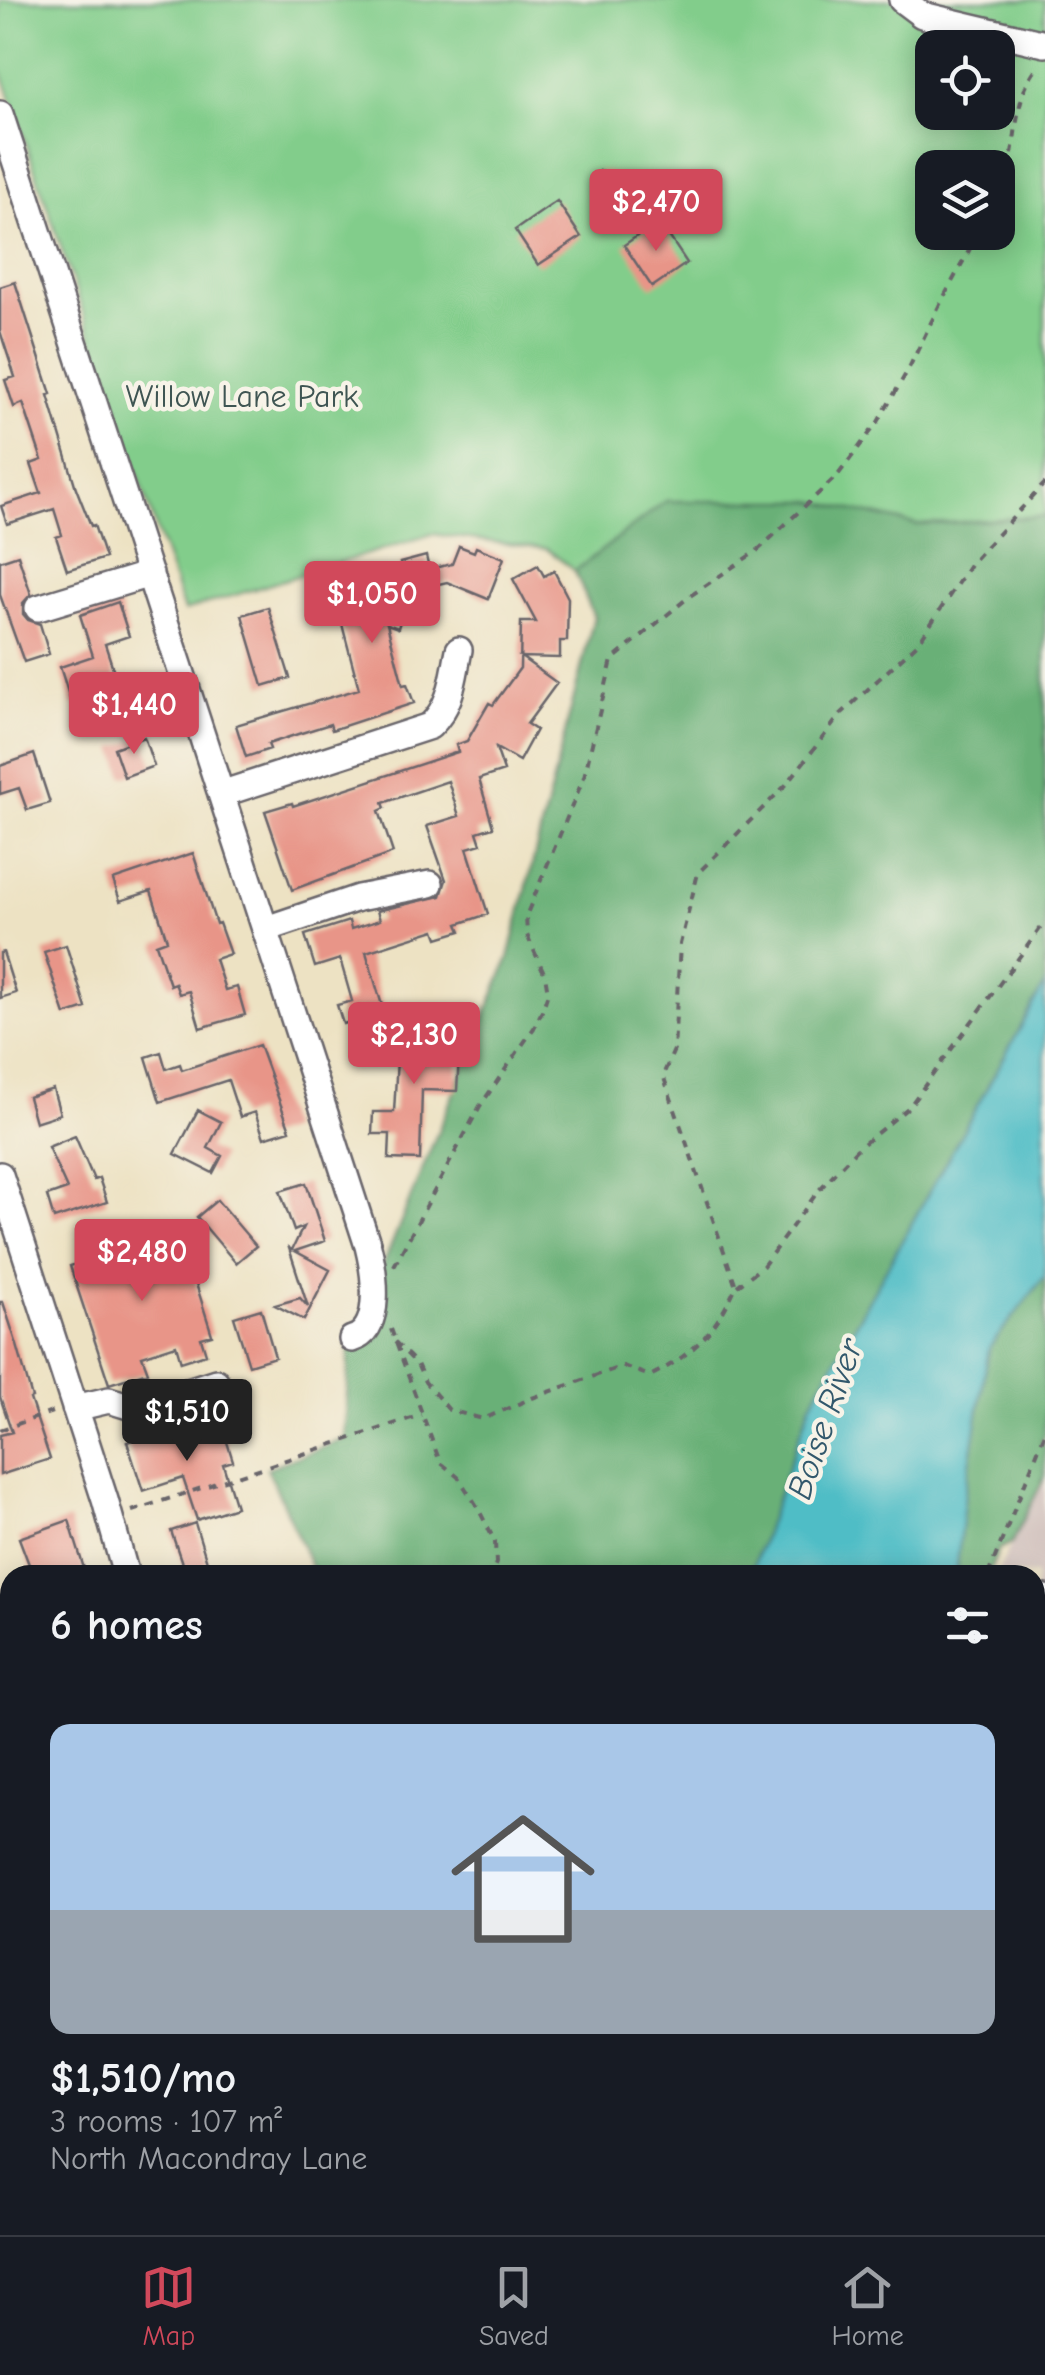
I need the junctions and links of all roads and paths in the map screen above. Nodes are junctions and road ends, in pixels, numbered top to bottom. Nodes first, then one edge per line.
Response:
1 (902, 0) edge
2 (1045, 44) edge
3 (1045, 57) edge
4 (0, 114) edge
5 (1012, 150) edge
6 (970, 250) edge
7 (1045, 482) edge
8 (150, 574) junction
9 (38, 608) dead end
10 (459, 650) dead end
11 (221, 794) junction
12 (430, 884) dead end
13 (1045, 922) edge
14 (266, 930) junction
15 (0, 1175) edge
16 (392, 1272) dead end
17 (736, 1286) junction
18 (390, 1325) dead end
19 (352, 1339) dead end
20 (393, 1340) junction
21 (216, 1382) dead end
22 (75, 1406) junction
23 (421, 1415) junction
24 (0, 1430) edge
25 (1044, 1435) edge
26 (108, 1520) junction
27 (123, 1565) edge
28 (495, 1565) edge
29 (992, 1565) edge

1 - 2 street
3 - 5 path
4 - 8 street
6 - 16 path
7 - 17 path
8 - 9 street
8 - 11 street
10 - 11 street
11 - 14 street
12 - 14 street
13 - 17 path
14 - 19 street
15 - 22 street
17 - 20 path
18 - 20 path
20 - 23 path
21 - 22 street
22 - 24 path
22 - 26 street
23 - 26 path
23 - 28 path
25 - 29 path
26 - 27 street

